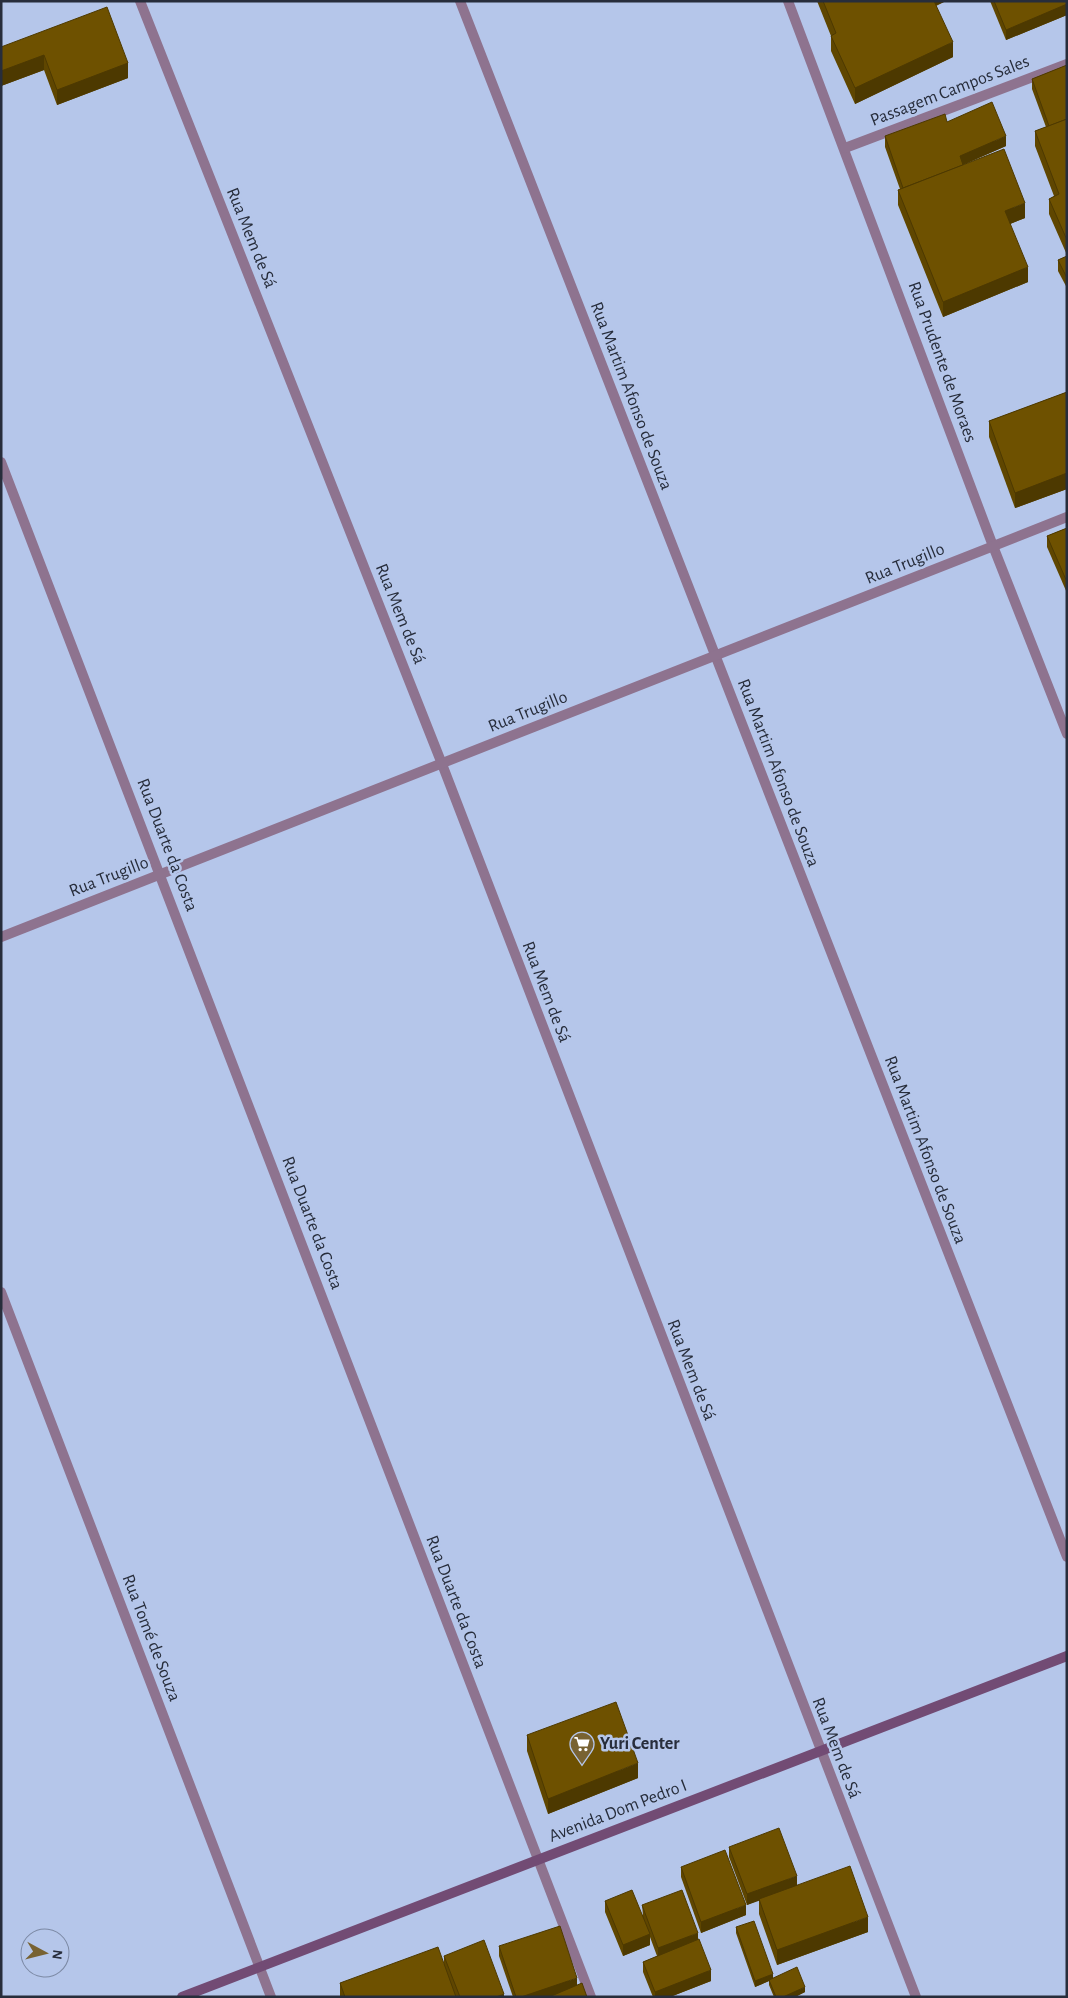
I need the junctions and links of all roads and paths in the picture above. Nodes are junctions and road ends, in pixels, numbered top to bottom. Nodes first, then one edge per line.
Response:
1 (140, 1) edge
2 (460, 1) edge
3 (788, 1) edge
4 (1067, 64) edge
5 (845, 148) junction
6 (1, 462) edge
7 (1067, 517) edge
8 (993, 546) junction
9 (715, 656) junction
10 (1067, 734) edge
11 (442, 764) junction
12 (161, 874) junction
13 (1, 937) edge
14 (1, 1292) edge
15 (1067, 1557) edge
16 (1067, 1656) edge
17 (820, 1750) junction
18 (537, 1860) junction
19 (259, 1967) junction
20 (182, 1997) edge
21 (271, 1997) edge
22 (591, 1997) edge
23 (916, 1997) edge

1 - 11 street, Rua Mem de Sá
2 - 9 street, Rua Martim Afonso de Souza
3 - 5 street, Rua Prudente de Moraes
4 - 5 street, Passagem Campos Sales
5 - 8 street, Rua Prudente de Moraes
6 - 12 street, Rua Duarte da Costa
7 - 8 street, Rua Trugillo
8 - 9 street, Rua Trugillo
8 - 10 street, Rua Prudente de Moraes
9 - 11 street, Rua Trugillo
9 - 15 street, Rua Martim Afonso de Souza
11 - 12 street, Rua Trugillo
11 - 17 street, Rua Mem de Sá
12 - 13 street, Rua Trugillo
12 - 18 street, Rua Duarte da Costa
14 - 19 street, Rua Tomé de Souza
16 - 17 street, Avenida Dom Pedro I
17 - 18 street, Avenida Dom Pedro I
17 - 23 street, Rua Mem de Sá
18 - 19 street, Avenida Dom Pedro I
18 - 22 street, Rua Duarte da Costa
19 - 20 street, Avenida Dom Pedro I
19 - 21 street, Rua Tomé de Souza

